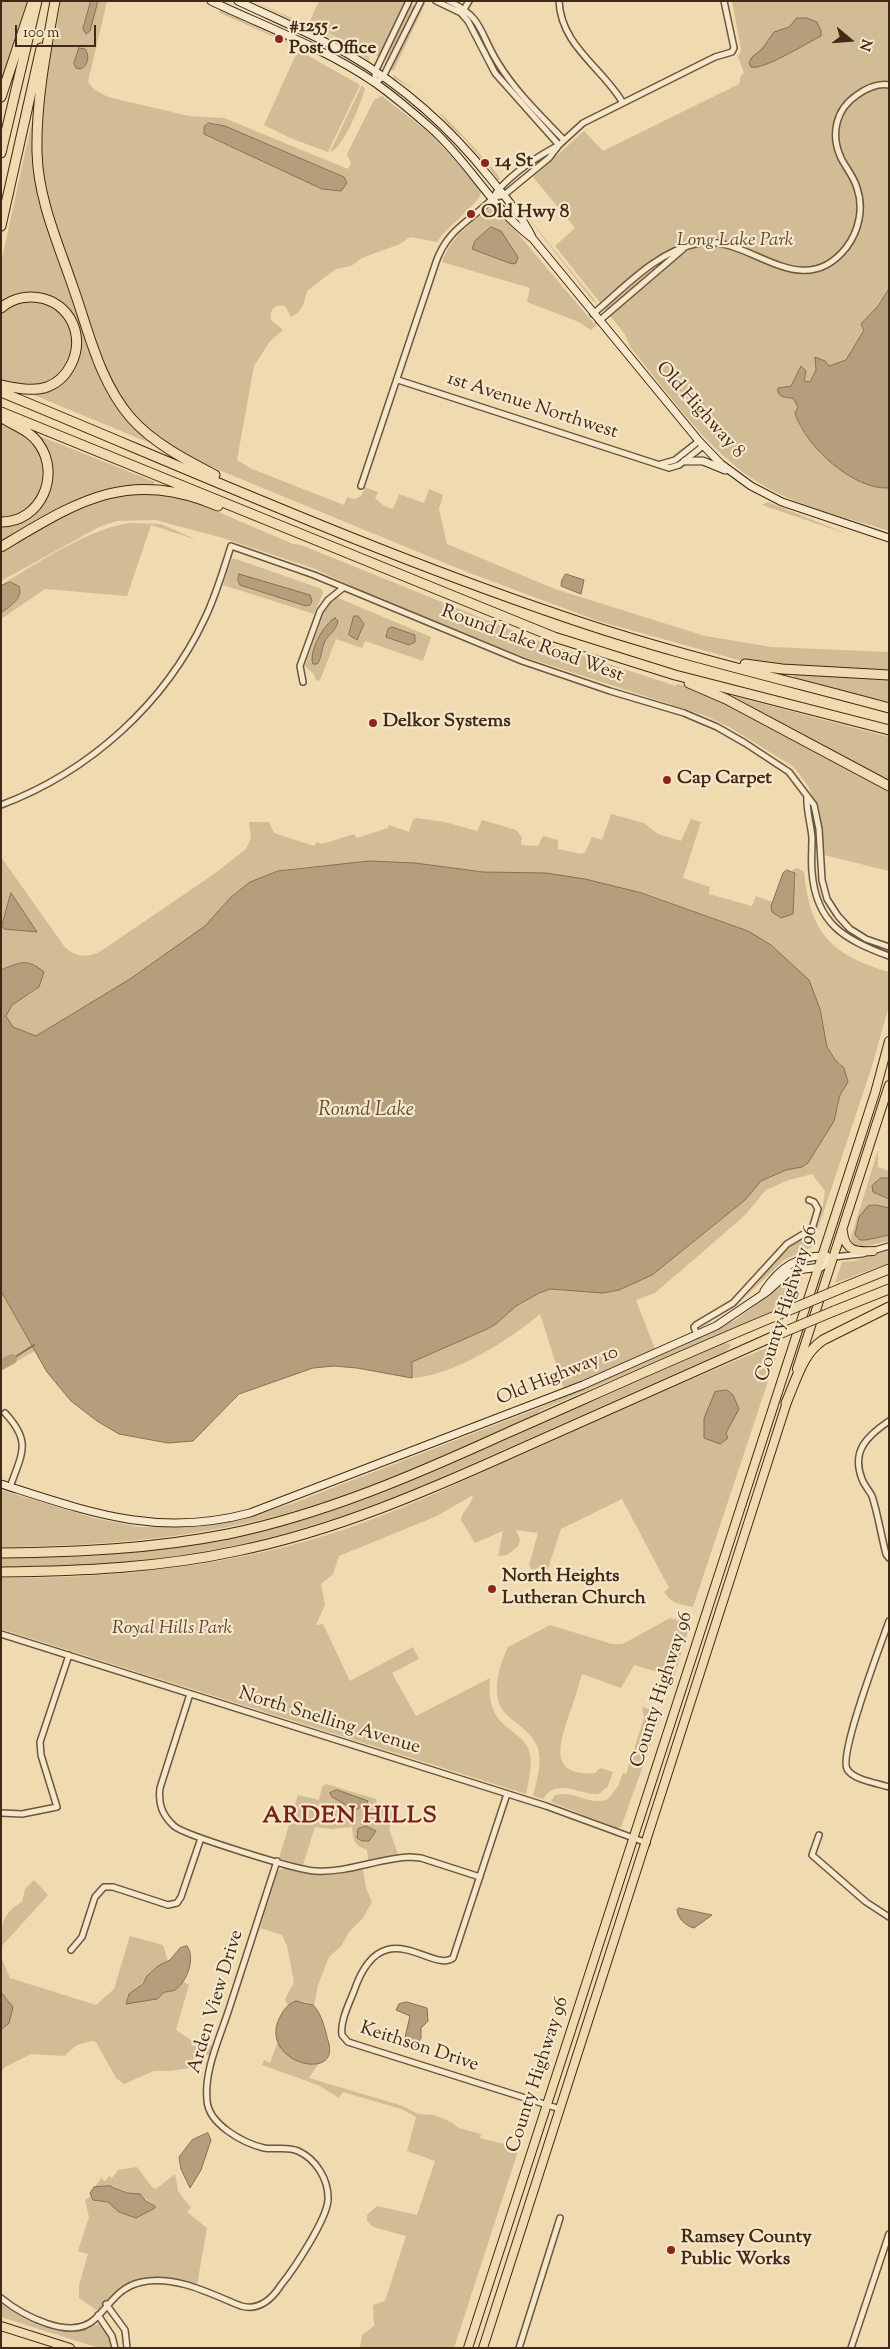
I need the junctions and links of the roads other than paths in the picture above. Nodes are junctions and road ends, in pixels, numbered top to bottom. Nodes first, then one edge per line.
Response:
1 (35, 1) edge
2 (52, 1) edge
3 (56, 1) edge
4 (212, 1) edge
5 (238, 1) edge
6 (409, 1) edge
7 (421, 1) edge
8 (436, 1) edge
9 (449, 1) edge
10 (469, 1) edge
11 (559, 1) edge
12 (724, 1) edge
13 (463, 11) junction
14 (375, 72) junction
15 (383, 78) junction
16 (509, 78) junction
17 (375, 83) junction
18 (503, 83) junction
19 (889, 85) edge
20 (1, 97) edge
21 (623, 103) junction
22 (564, 140) junction
23 (558, 146) junction
24 (1, 152) edge
25 (525, 168) junction
26 (528, 174) junction
27 (501, 192) junction
28 (493, 198) junction
29 (1, 226) edge
30 (532, 240) junction
31 (686, 247) junction
32 (652, 265) junction
33 (658, 272) junction
34 (629, 283) junction
35 (635, 290) junction
36 (1, 308) edge
37 (593, 314) junction
38 (599, 321) junction
39 (398, 380) junction
40 (1, 385) edge
41 (1, 392) edge
42 (1, 412) edge
43 (1, 417) edge
44 (701, 444) junction
45 (685, 461) junction
46 (658, 464) junction
47 (731, 472) junction
48 (361, 486) dead end
49 (299, 516) junction
50 (1, 522) edge
51 (889, 538) edge
52 (1, 546) edge
53 (332, 547) junction
54 (343, 588) junction
55 (707, 659) junction
56 (647, 667) junction
57 (889, 675) edge
58 (303, 682) dead end
59 (889, 708) edge
60 (889, 730) edge
61 (889, 786) edge
62 (807, 796) junction
63 (1, 805) edge
64 (822, 871) junction
65 (812, 873) junction
66 (889, 947) edge
67 (889, 956) edge
68 (889, 1041) edge
69 (889, 1085) edge
70 (809, 1200) dead end
71 (845, 1221) junction
72 (889, 1246) edge
73 (873, 1251) junction
74 (820, 1256) junction
75 (833, 1257) junction
76 (816, 1268) junction
77 (889, 1269) edge
78 (889, 1289) edge
79 (761, 1295) junction
80 (889, 1307) edge
81 (697, 1335) junction
82 (786, 1403) junction
83 (5, 1413) dead end
84 (889, 1422) edge
85 (1, 1484) edge
86 (10, 1487) junction
87 (1, 1553) edge
88 (889, 1558) edge
89 (1, 1572) edge
90 (889, 1621) edge
91 (1, 1634) edge
92 (69, 1656) junction
93 (190, 1694) junction
94 (889, 1787) edge
95 (507, 1794) junction
96 (1, 1813) edge
97 (819, 1835) dead end
98 (201, 1838) junction
99 (633, 1838) junction
100 (646, 1843) junction
101 (277, 1861) junction
102 (480, 1877) junction
103 (889, 1917) edge
104 (71, 1950) dead end
105 (546, 2105) junction
106 (560, 2110) junction
107 (560, 2218) dead end
108 (889, 2234) edge
109 (882, 2253) junction
110 (889, 2255) edge
111 (1, 2298) edge
112 (106, 2304) junction
113 (100, 2312) junction
114 (1, 2326) edge
115 (70, 2348) edge
116 (115, 2348) edge
117 (128, 2348) edge
118 (468, 2348) edge
119 (483, 2348) edge
120 (519, 2348) edge
121 (851, 2348) edge

1 - 20 highway
1 - 24 highway
2 - 29 highway
3 - 49 highway
4 - 17 street, Old Highway 8
5 - 14 street, Old Highway 8
6 - 14 street
7 - 15 street
8 - 13 street
9 - 13 street
10 - 13 street
11 - 21 street
12 - 21 street
13 - 16 street
13 - 18 street
14 - 15 street, Old Highway 8
14 - 17 street
15 - 17 street
15 - 27 street, Old Highway 8
16 - 18 street
16 - 22 street
17 - 28 street, Old Highway 8
18 - 23 street
19 - 31 street
21 - 22 street
22 - 23 street
23 - 25 street
23 - 26 street
25 - 26 street
25 - 27 street
26 - 27 street
27 - 28 street
27 - 30 street, Old Highway 8
28 - 30 street, Old Highway 8
28 - 39 street
30 - 37 street, Old Highway 8
31 - 32 street
31 - 33 street
32 - 33 street
32 - 34 street
33 - 35 street
34 - 35 street
34 - 37 street
35 - 38 street
36 - 40 highway
37 - 38 street, Old Highway 8
38 - 44 street, Old Highway 8
39 - 46 street, 1st Avenue Northwest
39 - 48 street
41 - 49 highway
42 - 53 highway
43 - 50 highway
44 - 45 street
44 - 46 street
44 - 47 street, Old Highway 8
45 - 46 street, 1st Avenue Northwest
45 - 47 street
47 - 51 street, Old Highway 8
49 - 55 highway
52 - 53 highway
53 - 56 highway
54 - 58 street
54 - 62 street, Round Lake Road West
54 - 63 street, Round Lake Road West
55 - 57 highway
55 - 59 highway
56 - 60 highway
56 - 61 highway
62 - 64 street, Round Lake Road West
62 - 65 street
64 - 65 street
64 - 66 street, Round Lake Road West
65 - 67 street
68 - 74 main road, County Highway 96
69 - 71 main road, County Highway 96
70 - 81 street
71 - 73 main road
71 - 75 main road, County Highway 96
72 - 73 street
73 - 75 street
74 - 75 street, Old Highway 10
74 - 76 main road, County Highway 96
74 - 79 street, Old Highway 10
75 - 76 street, Old Highway 10
75 - 82 main road, County Highway 96
76 - 79 street, Old Highway 10
76 - 99 main road, County Highway 96
77 - 87 highway, bridge
78 - 89 highway, bridge
79 - 81 street, Old Highway 10
80 - 82 highway
81 - 86 street, Old Highway 10
82 - 100 main road, County Highway 96
83 - 86 street
84 - 88 street
85 - 86 street, Old Highway 10
90 - 94 street
91 - 92 street, North Snelling Avenue
92 - 93 street, North Snelling Avenue
92 - 96 street
93 - 95 street, North Snelling Avenue
93 - 98 street
95 - 99 street, North Snelling Avenue
95 - 102 street, Keithson Drive
97 - 103 street
98 - 101 street
98 - 104 street
99 - 100 street, North Snelling Avenue
99 - 105 main road, County Highway 96
100 - 106 main road, County Highway 96
101 - 102 street
101 - 112 street, Arden View Drive
102 - 105 street, Keithson Drive
105 - 106 street, Keithson Drive
105 - 118 main road, County Highway 96
106 - 119 main road, County Highway 96
107 - 120 street
108 - 109 street
109 - 110 street
109 - 121 street
111 - 113 street
112 - 113 street, Arden View Drive
112 - 117 street
113 - 116 street
114 - 115 main road

